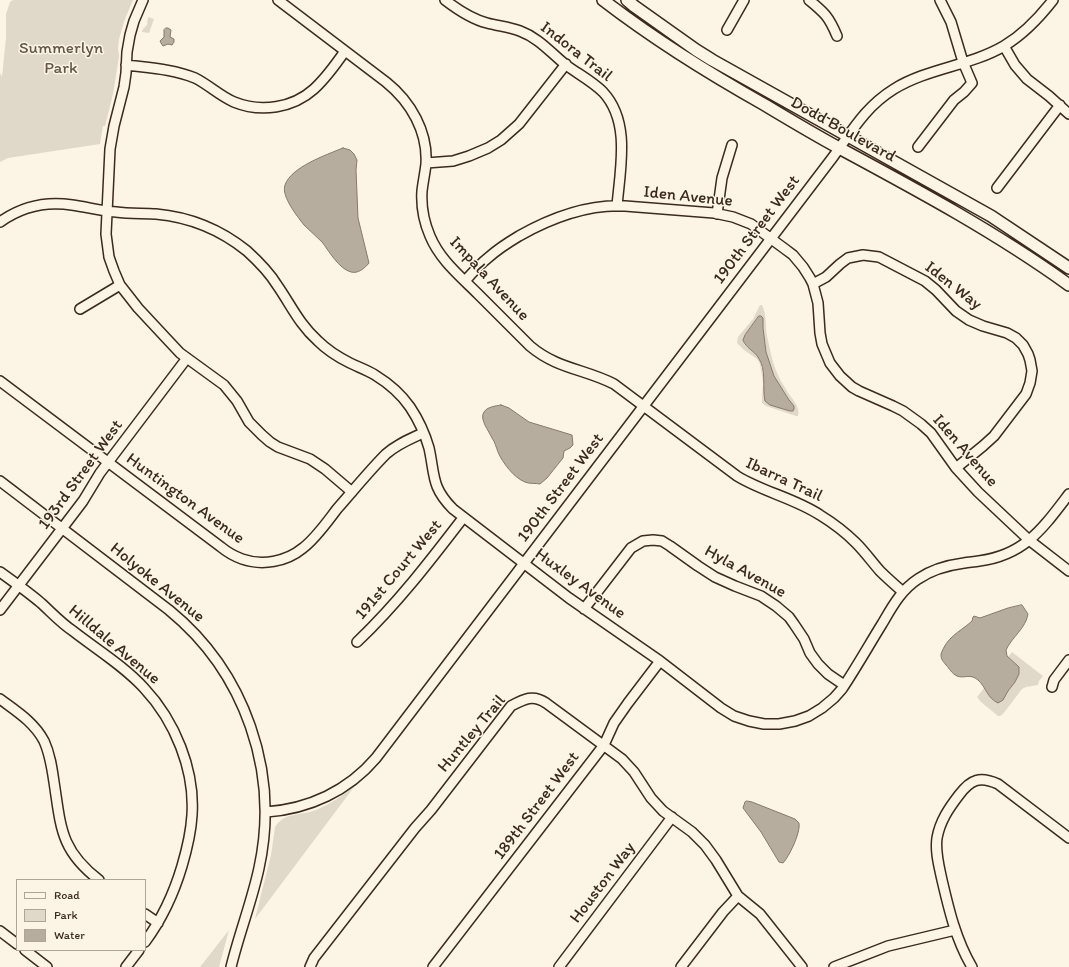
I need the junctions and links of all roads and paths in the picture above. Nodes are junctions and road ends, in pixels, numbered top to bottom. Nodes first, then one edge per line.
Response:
1 (143, 0) edge
2 (278, 0) edge
3 (445, 0) edge
4 (603, 0) edge
5 (627, 0) edge
6 (744, 0) edge
7 (808, 0) edge
8 (940, 0) edge
9 (1053, 0) edge
10 (727, 30) dead end
11 (837, 36) dead end
12 (1004, 46) junction
13 (345, 51) junction
14 (963, 62) junction
15 (566, 64) junction
16 (126, 65) junction
17 (1060, 105) junction
18 (1069, 114) edge
19 (847, 136) junction
20 (732, 145) dead end
21 (918, 147) dead end
22 (840, 148) junction
23 (426, 163) junction
24 (997, 188) dead end
25 (618, 206) junction
26 (107, 211) junction
27 (717, 214) junction
28 (0, 222) edge
29 (771, 238) junction
30 (1069, 268) edge
31 (465, 281) junction
32 (813, 284) junction
33 (120, 285) junction
34 (1069, 285) edge
35 (80, 309) dead end
36 (187, 358) junction
37 (0, 381) edge
38 (644, 406) junction
39 (423, 433) junction
40 (108, 462) junction
41 (956, 468) junction
42 (0, 481) edge
43 (352, 492) junction
44 (1069, 494) edge
45 (463, 518) junction
46 (62, 529) junction
47 (1029, 540) junction
48 (524, 563) junction
49 (1069, 571) edge
50 (0, 572) edge
51 (19, 586) junction
52 (903, 592) junction
53 (584, 609) junction
54 (0, 610) edge
55 (357, 642) dead end
56 (1069, 660) edge
57 (660, 661) junction
58 (844, 685) junction
59 (1052, 687) dead end
60 (0, 699) edge
61 (604, 745) junction
62 (266, 812) junction
63 (672, 818) junction
64 (1069, 838) edge
65 (98, 879) edge
66 (738, 896) junction
67 (146, 915) edge
68 (158, 922) junction
69 (955, 930) junction
70 (0, 931) edge
71 (146, 940) edge
72 (16, 943) edge
73 (26, 951) edge
74 (138, 951) edge
75 (48, 967) edge
76 (126, 967) edge
77 (231, 967) edge
78 (310, 967) edge
79 (433, 967) edge
80 (559, 967) edge
81 (681, 967) edge
82 (802, 967) edge
83 (834, 967) edge
84 (972, 967) edge

1 - 16 street
2 - 13 street, Impala Avenue
3 - 15 street, Indora Trail
4 - 22 main road, Dodd Boulevard
5 - 19 main road, Dodd Boulevard
6 - 10 street
7 - 11 street
8 - 14 street
9 - 12 street, 190th Street West
12 - 14 street, 190th Street West
12 - 17 street
13 - 16 street
13 - 23 street, Impala Avenue
14 - 19 street, 190th Street West
14 - 21 street
15 - 23 street
15 - 25 street, Indora Trail
16 - 26 street
17 - 18 street
17 - 24 street
19 - 22 street, 190th Street West
19 - 30 main road, Dodd Boulevard
20 - 27 street
22 - 29 street, 190th Street West
22 - 34 main road, Dodd Boulevard
23 - 31 street, Impala Avenue
25 - 27 street, Iden Avenue
25 - 31 street, Iden Avenue
26 - 28 street
26 - 33 street
26 - 39 street, Huxley Avenue
27 - 29 street, Iden Avenue
29 - 32 street, Iden Avenue
29 - 38 street, 190th Street West
31 - 38 street, Impala Avenue
32 - 41 street, Iden Avenue
32 - 41 street, Iden Way
33 - 35 street
33 - 36 street
36 - 40 street, 193rd Street West
36 - 43 street
37 - 40 street, Huntington Avenue
38 - 48 street, 190th Street West
38 - 52 street, Ibarra Trail
39 - 43 street, Huntington Avenue
39 - 45 street, Huxley Avenue
40 - 43 street, Huntington Avenue
40 - 46 street, 193rd Street West
41 - 47 street, Iden Avenue
42 - 46 street, Holyoke Avenue
44 - 47 street, Huxley Avenue
45 - 48 street, Huxley Avenue
45 - 55 street, 191st Court West
46 - 51 street, 193rd Street West
46 - 62 street, Holyoke Avenue
47 - 49 street, Iden Avenue
47 - 52 street, Huxley Avenue
48 - 53 street, Huxley Avenue
48 - 62 street, 190th Street West
50 - 51 street, Hilldale Avenue
51 - 54 street, 193rd Street West
51 - 68 street, Hilldale Avenue
52 - 58 street, Huxley Avenue
53 - 57 street, Huxley Avenue
53 - 58 street, Hyla Avenue
56 - 59 street
57 - 58 street, Huxley Avenue
57 - 61 street, 189th Street West
60 - 65 street
61 - 63 street, Huntley Trail
61 - 78 street, Huntley Trail
61 - 79 street, 189th Street West
62 - 77 street, Holyoke Avenue
63 - 66 street, Huntley Trail
63 - 80 street, Houston Way
64 - 69 street
66 - 81 street
66 - 82 street, Huntley Trail
67 - 68 street
68 - 71 street, Hilldale Avenue
69 - 83 street
69 - 84 street
70 - 72 street
73 - 75 street
74 - 76 street

